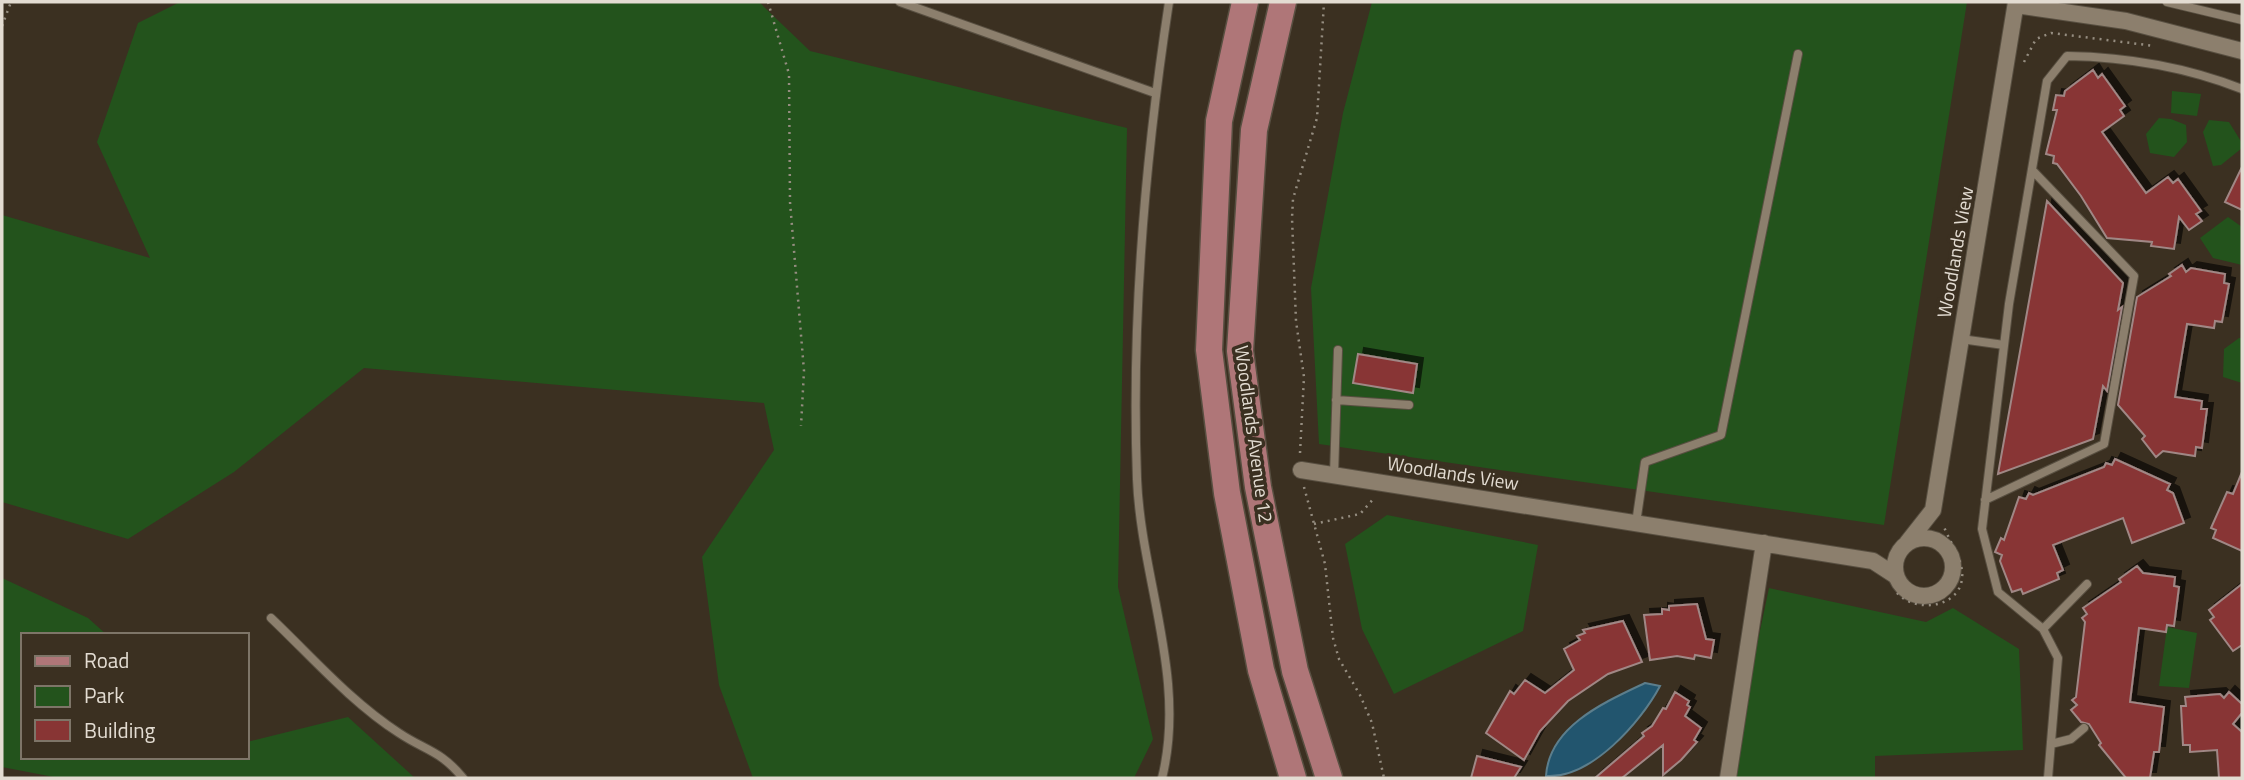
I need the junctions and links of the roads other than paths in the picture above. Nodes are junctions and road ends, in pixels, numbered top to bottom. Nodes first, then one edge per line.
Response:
1 (900, 2) edge
2 (1168, 2) edge
3 (1245, 2) edge
4 (1283, 2) edge
5 (2167, 2) edge
6 (2016, 3) edge
7 (2242, 20) edge
8 (2242, 51) edge
9 (1798, 54) dead end
10 (2242, 89) edge
11 (1155, 93) junction
12 (2034, 172) junction
13 (1961, 339) junction
14 (2004, 345) junction
15 (1338, 350) dead end
16 (1336, 400) junction
17 (1409, 405) dead end
18 (1301, 470) road end
19 (1334, 475) junction
20 (1985, 500) junction
21 (1938, 512) junction
22 (1636, 523) junction
23 (1764, 543) junction
24 (1943, 545) junction
25 (1902, 549) junction
26 (1872, 561) junction
27 (1894, 582) junction
28 (2087, 584) dead end
29 (271, 618) dead end
30 (2043, 629) junction
31 (2084, 728) dead end
32 (2051, 744) junction
33 (463, 778) edge
34 (1162, 778) edge
35 (1293, 778) edge
36 (1329, 778) edge
37 (1728, 778) edge
38 (2048, 778) edge

1 - 11 lane
2 - 11 lane
3 - 35 main road, Woodlands Avenue 12
4 - 36 main road, Woodlands Avenue 12
5 - 7 lane
6 - 8 street
6 - 13 street, Woodlands View
9 - 22 lane
10 - 12 lane
11 - 34 lane
12 - 14 lane
12 - 20 lane
13 - 14 lane
13 - 21 street, Woodlands View
14 - 20 lane
15 - 16 lane
16 - 17 lane
16 - 19 lane
18 - 19 street, Woodlands View
19 - 22 street, Woodlands View
20 - 30 lane
21 - 24 street, Woodlands View
21 - 25 street, Woodlands View
22 - 23 street, Woodlands View
23 - 26 street, Woodlands View
23 - 37 street
24 - 25 street, Woodlands View
24 - 27 street, Woodlands View
25 - 26 street, Woodlands View
25 - 27 street
26 - 27 street, Woodlands View
28 - 30 lane
29 - 33 lane
30 - 32 lane
31 - 32 lane
32 - 38 lane

